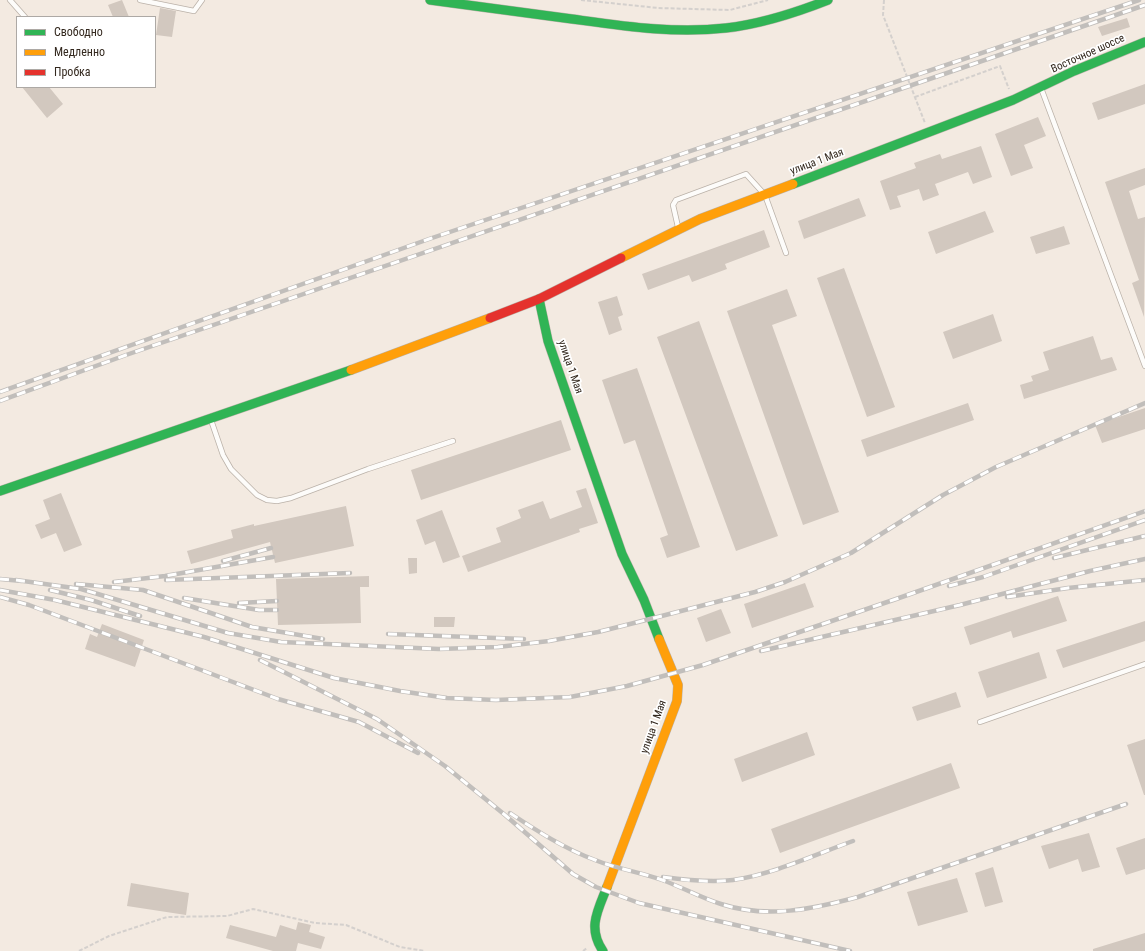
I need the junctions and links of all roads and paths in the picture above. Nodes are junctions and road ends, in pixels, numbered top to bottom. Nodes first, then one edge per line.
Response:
1 (10, 0) edge
2 (140, 0) edge
3 (202, 0) edge
4 (430, 0) edge
5 (581, 0) edge
6 (768, 0) edge
7 (828, 0) edge
8 (884, 0) edge
9 (24, 16) edge
10 (1145, 42) edge
11 (1041, 88) junction
12 (1009, 91) dead end
13 (916, 96) junction
14 (925, 124) dead end
15 (765, 195) junction
16 (678, 228) junction
17 (786, 253) dead end
18 (539, 299) junction
19 (1145, 366) edge
20 (211, 418) junction
21 (453, 441) dead end
22 (0, 491) edge
23 (1145, 664) edge
24 (980, 722) dead end
25 (79, 951) edge
26 (425, 951) edge
27 (603, 951) edge

1 - 9 lane
2 - 3 lane
4 - 7 street
5 - 6 path
8 - 13 path
10 - 11 street, Восточное шоссе
11 - 15 street, улица 1 Мая
11 - 19 lane
12 - 13 path
13 - 14 path
15 - 16 street, улица 1 Мая
15 - 16 lane
15 - 17 lane
16 - 18 street, улица 1 Мая
18 - 20 street
18 - 27 street, улица 1 Мая
20 - 21 lane
20 - 22 street
23 - 24 lane
25 - 26 path

